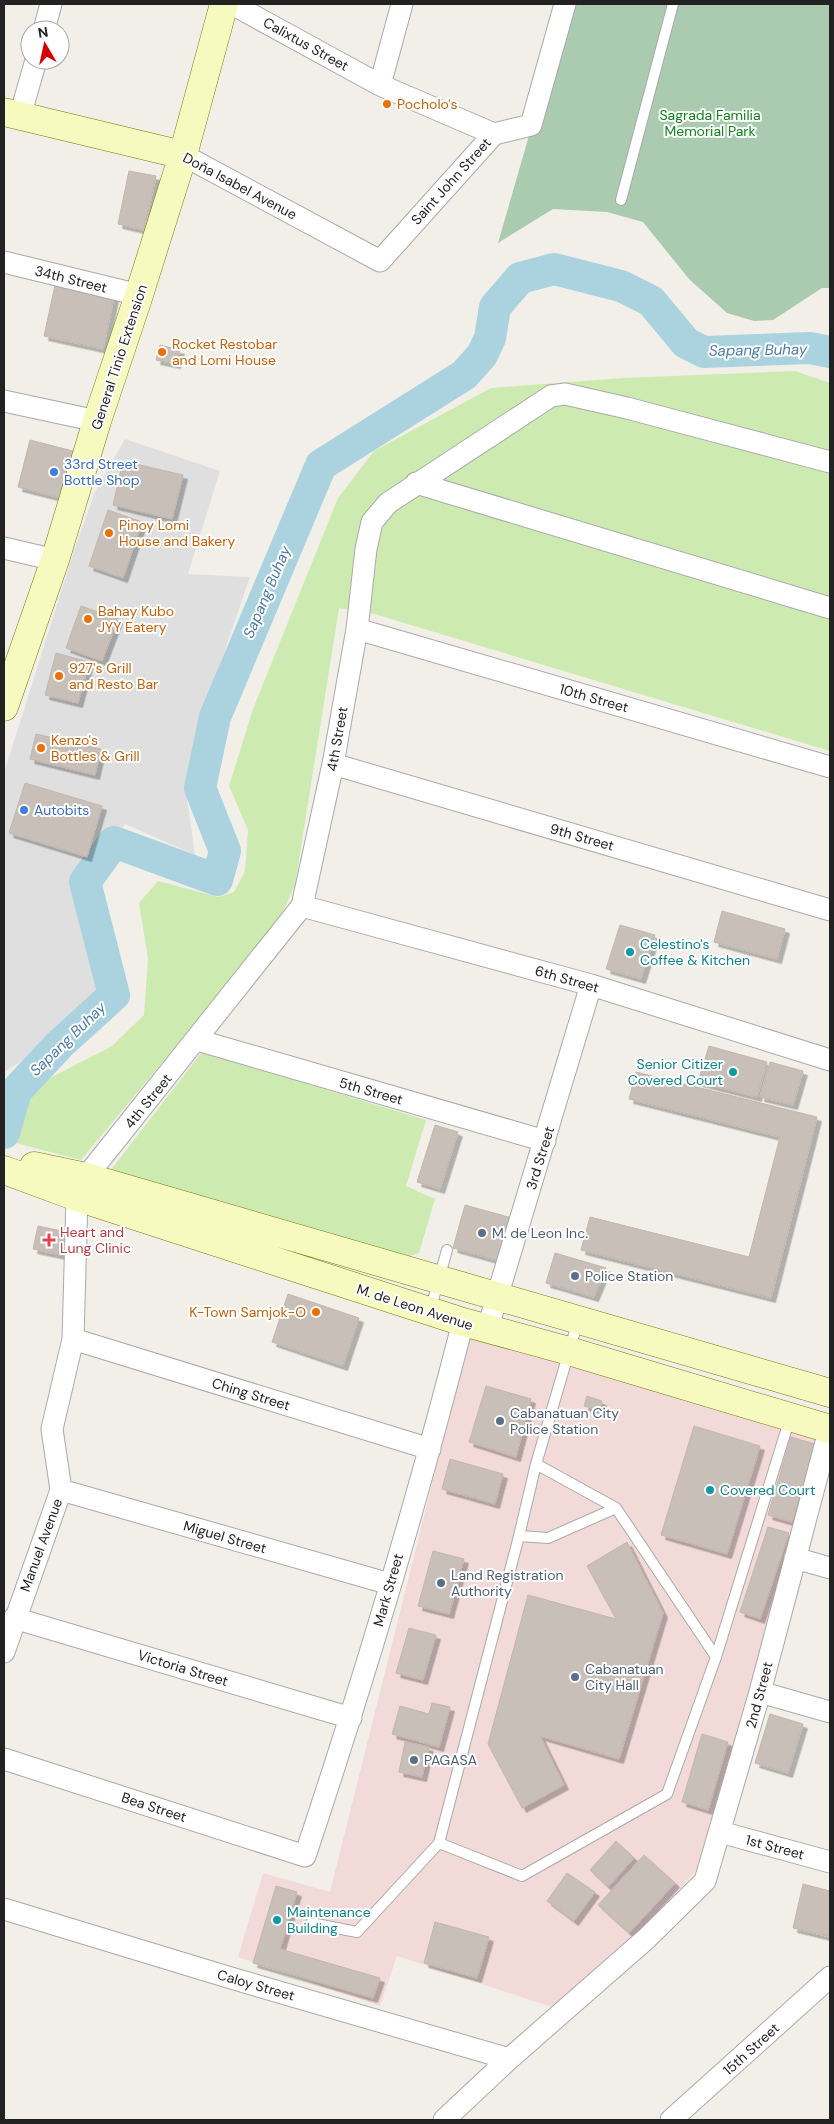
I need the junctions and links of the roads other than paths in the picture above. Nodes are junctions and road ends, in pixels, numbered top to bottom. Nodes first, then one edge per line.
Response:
1 (51, 4) edge
2 (224, 4) edge
3 (232, 4) edge
4 (402, 4) edge
5 (564, 4) edge
6 (674, 4) edge
7 (47, 20) edge
8 (32, 70) edge
9 (380, 85) junction
10 (12, 114) edge
11 (494, 134) junction
12 (183, 155) junction
13 (621, 200) dead end
14 (380, 261) joint
15 (4, 262) edge
16 (139, 295) junction
17 (4, 401) edge
18 (97, 422) junction
19 (830, 462) edge
20 (416, 483) junction
21 (4, 548) edge
22 (55, 560) junction
23 (830, 608) edge
24 (357, 629) junction
25 (5, 695) edge
26 (333, 764) junction
27 (830, 767) edge
28 (302, 906) junction
29 (830, 910) edge
30 (591, 985) junction
31 (197, 1040) junction
32 (830, 1060) edge
33 (545, 1141) junction
34 (8, 1166) edge
35 (82, 1187) junction
36 (447, 1250) dead end
37 (438, 1280) junction
38 (498, 1297) junction
39 (430, 1312) junction
40 (578, 1321) junction
41 (475, 1326) junction
42 (73, 1339) junction
43 (569, 1351) junction
44 (830, 1393) edge
45 (791, 1416) junction
46 (830, 1428) edge
47 (430, 1449) junction
48 (536, 1464) junction
49 (60, 1490) junction
50 (616, 1508) junction
51 (519, 1536) junction
52 (795, 1558) junction
53 (830, 1568) edge
54 (390, 1584) junction
55 (14, 1618) junction
56 (4, 1652) edge
57 (716, 1657) junction
58 (760, 1692) junction
59 (830, 1712) edge
60 (351, 1718) junction
61 (4, 1759) edge
62 (720, 1832) junction
63 (439, 1843) junction
64 (305, 1856) joint
65 (830, 1862) edge
66 (4, 1909) edge
67 (311, 1923) dead end
68 (830, 1977) edge
69 (509, 2059) junction
70 (444, 2120) edge
71 (671, 2120) edge

1 - 7 street
2 - 12 main road, General Tinio Extension
3 - 9 street, Calixtus Street
4 - 9 street
5 - 11 street, Saint John Street
6 - 13 lane
8 - 10 street
9 - 11 street, Calixtus Street
10 - 12 main road, Doña Isabel Avenue
11 - 14 street, Saint John Street
12 - 14 street, Doña Isabel Avenue
12 - 16 main road, General Tinio Extension
15 - 16 street, 34th Street
16 - 18 main road, General Tinio Extension
17 - 18 street
18 - 22 main road, General Tinio Extension
19 - 20 street, 4th Street
20 - 23 street
20 - 24 street, 4th Street
21 - 22 street
22 - 25 main road, General Tinio Extension
24 - 26 street, 4th Street
24 - 27 street, 10th Street
26 - 28 street, 4th Street
26 - 29 street, 9th Street
28 - 30 street, 6th Street
28 - 31 street, 4th Street
30 - 32 street, 6th Street
30 - 33 street, 3rd Street
31 - 33 street, 5th Street
31 - 35 street, 4th Street
33 - 38 street, 3rd Street
34 - 35 main road, M. de Leon Avenue
35 - 37 main road, M. de Leon Avenue
35 - 39 main road, M. de Leon Avenue
35 - 42 street, Manuel Avenue
36 - 37 lane
37 - 38 main road, M. de Leon Avenue
37 - 39 lane
38 - 40 main road, M. de Leon Avenue
38 - 41 street, 3rd Street
39 - 41 main road, M. de Leon Avenue
40 - 43 lane
40 - 44 main road, M. de Leon Avenue
41 - 43 main road, M. de Leon Avenue
41 - 47 street, Mark Street
42 - 47 street, Ching Street
42 - 49 street, Manuel Avenue
43 - 45 main road, M. de Leon Avenue
43 - 48 lane
45 - 46 main road, M. de Leon Avenue
45 - 57 lane
46 - 52 street, 2nd Street
47 - 54 street, Mark Street
48 - 50 lane
48 - 51 lane
49 - 54 street, Miguel Street
49 - 55 street, Manuel Avenue
50 - 51 lane
50 - 57 lane
51 - 63 lane
52 - 53 street
52 - 58 street, 2nd Street
54 - 60 street, Mark Street
55 - 56 street, Manuel Avenue
55 - 60 street, Victoria Street
57 - 63 lane
58 - 59 street
58 - 62 street, 2nd Street
60 - 64 street, Mark Street
61 - 64 street, Bea Street
62 - 65 street, 1st Street
62 - 69 street, 2nd Street
63 - 67 lane
66 - 69 street, Caloy Street
68 - 71 street, 15th Street
69 - 70 street, 2nd Street

